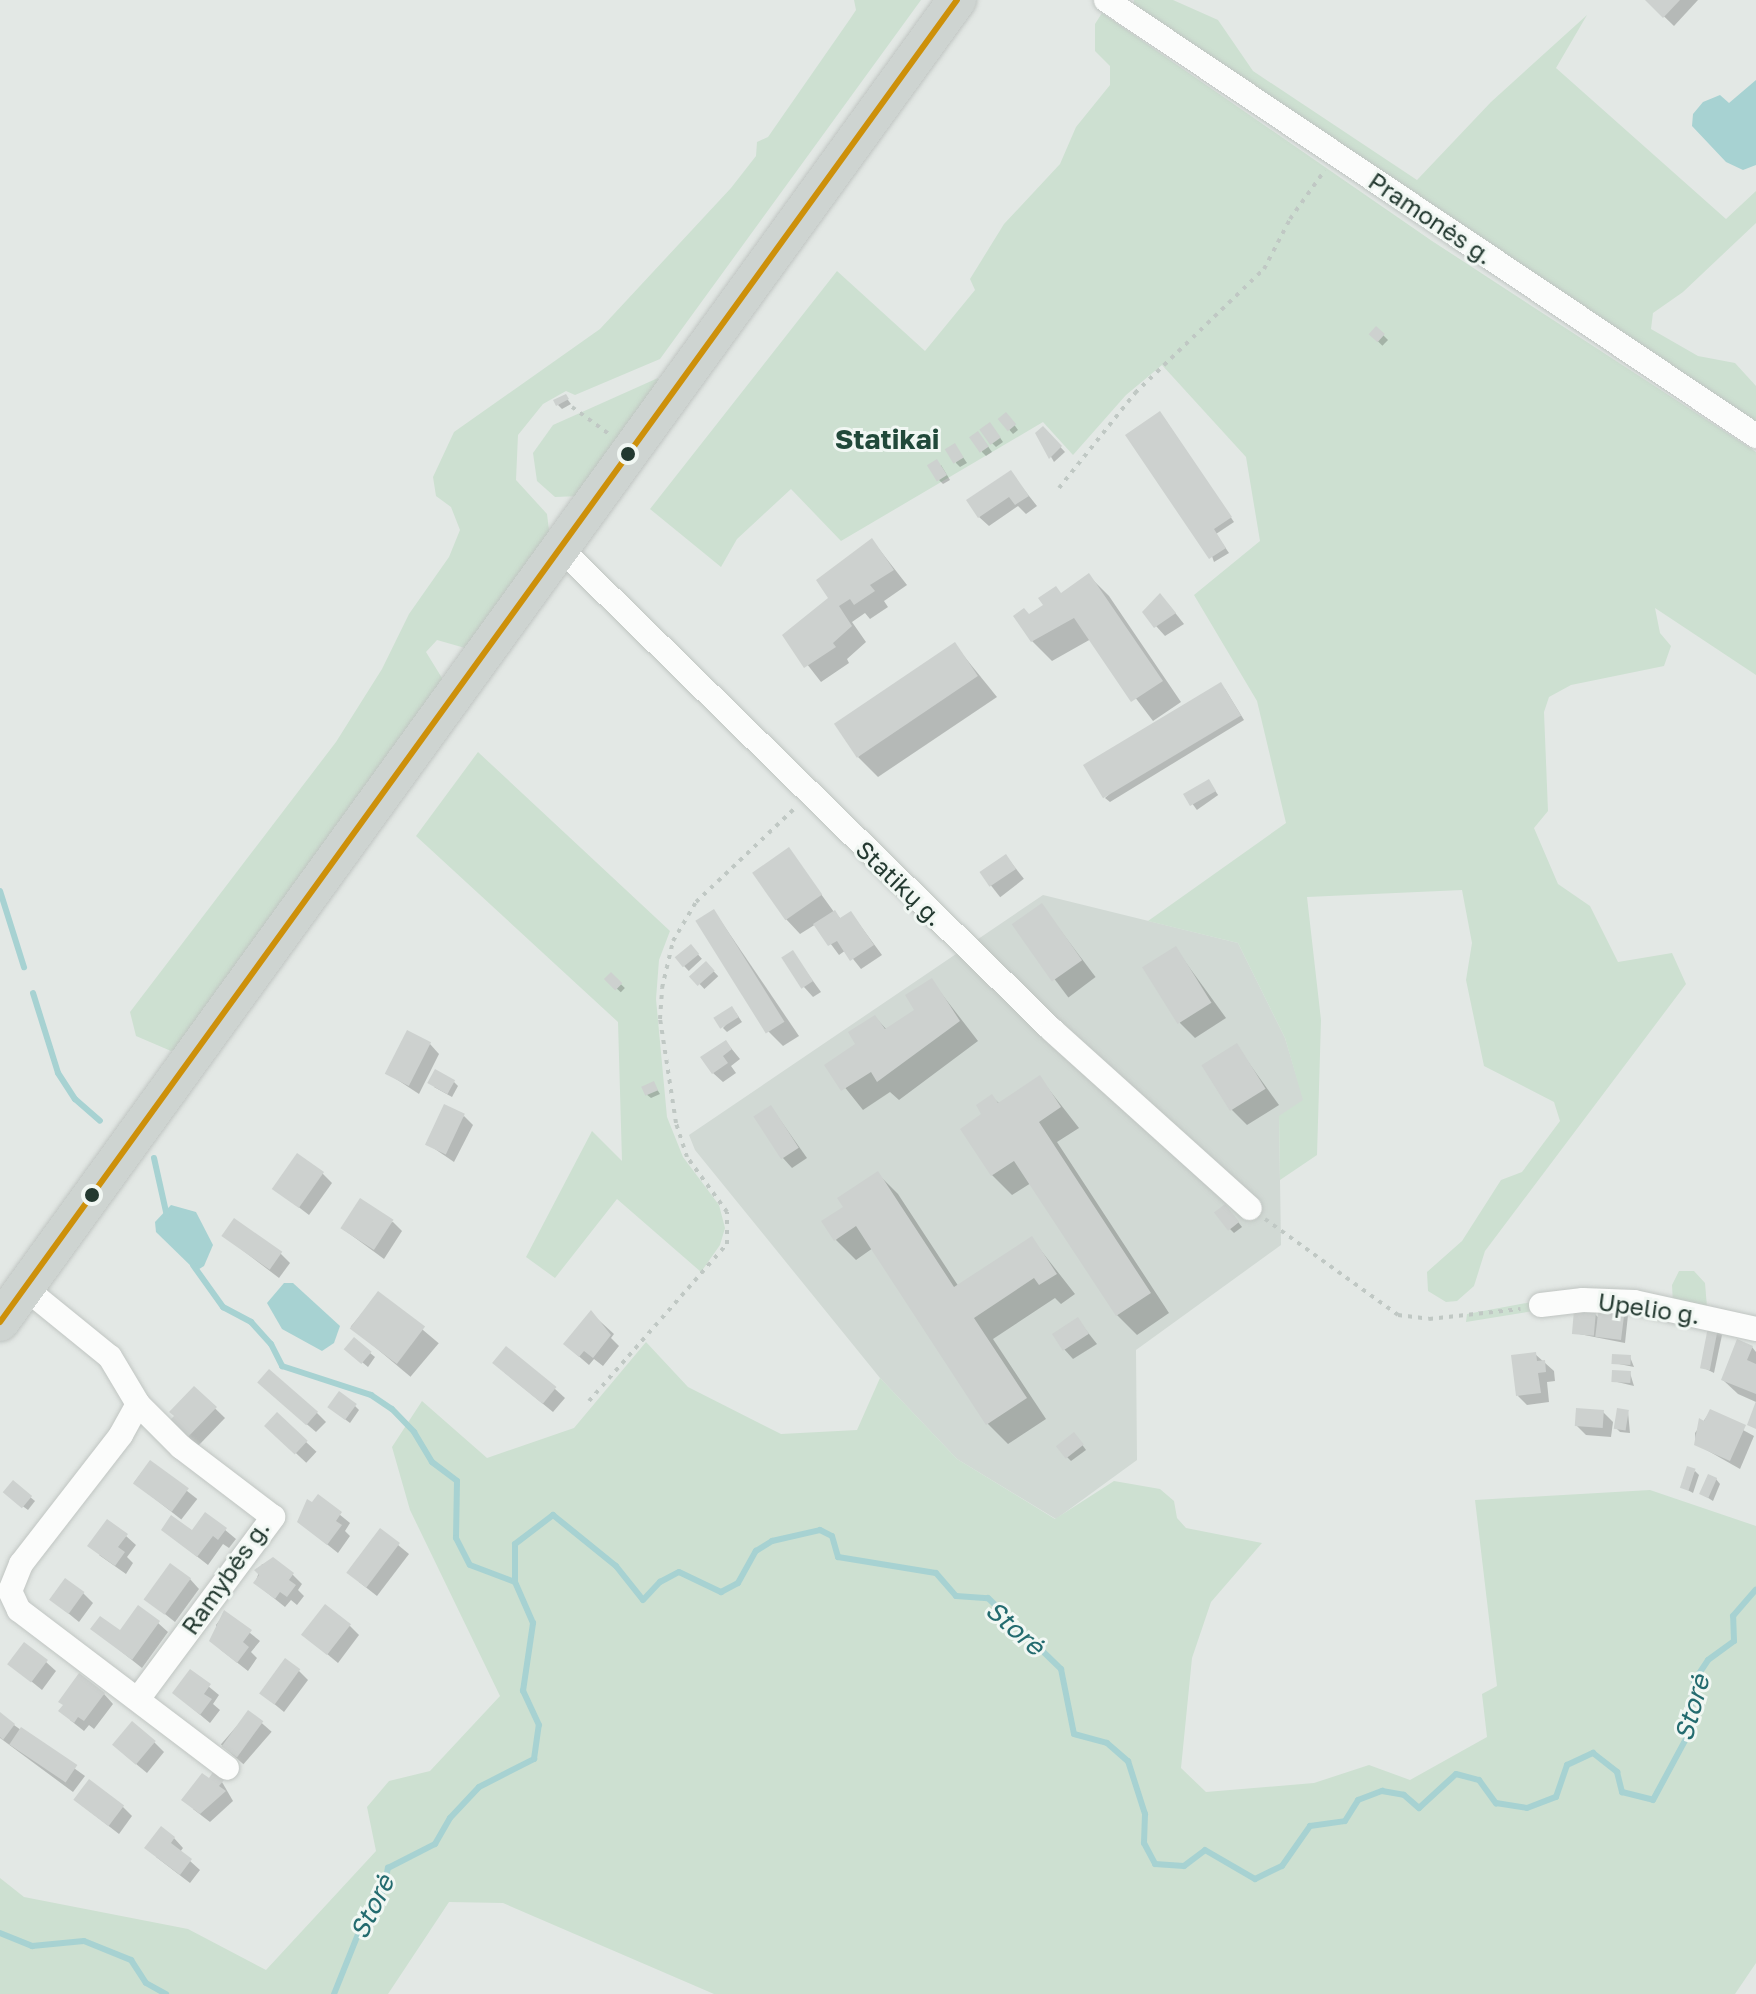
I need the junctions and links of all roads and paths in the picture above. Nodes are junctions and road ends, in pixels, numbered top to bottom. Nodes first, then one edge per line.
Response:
1 (957, 0) edge
2 (1106, 0) edge
3 (1336, 154) junction
4 (572, 407) dead end
5 (1756, 436) edge
6 (630, 449) junction
7 (1059, 488) dead end
8 (560, 548) junction
9 (810, 795) junction
10 (1250, 1208) joint
11 (25, 1288) junction
12 (1541, 1305) joint
13 (0, 1322) edge
14 (1756, 1329) edge
15 (589, 1401) dead end
16 (138, 1404) junction
17 (138, 1699) junction
18 (227, 1768) dead end

1 - 6 main road
2 - 3 street, Pramonės g.
3 - 5 street, Pramonės g.
3 - 7 path
4 - 6 path
6 - 8 main road
8 - 9 street, Statikų g.
8 - 11 main road
9 - 10 street, Statikų g.
9 - 15 path
10 - 12 path
11 - 13 main road
11 - 16 street, Ramybės g.
12 - 14 street, Upelio g.
16 - 17 street
16 - 17 street, Ramybės g.
17 - 18 street

